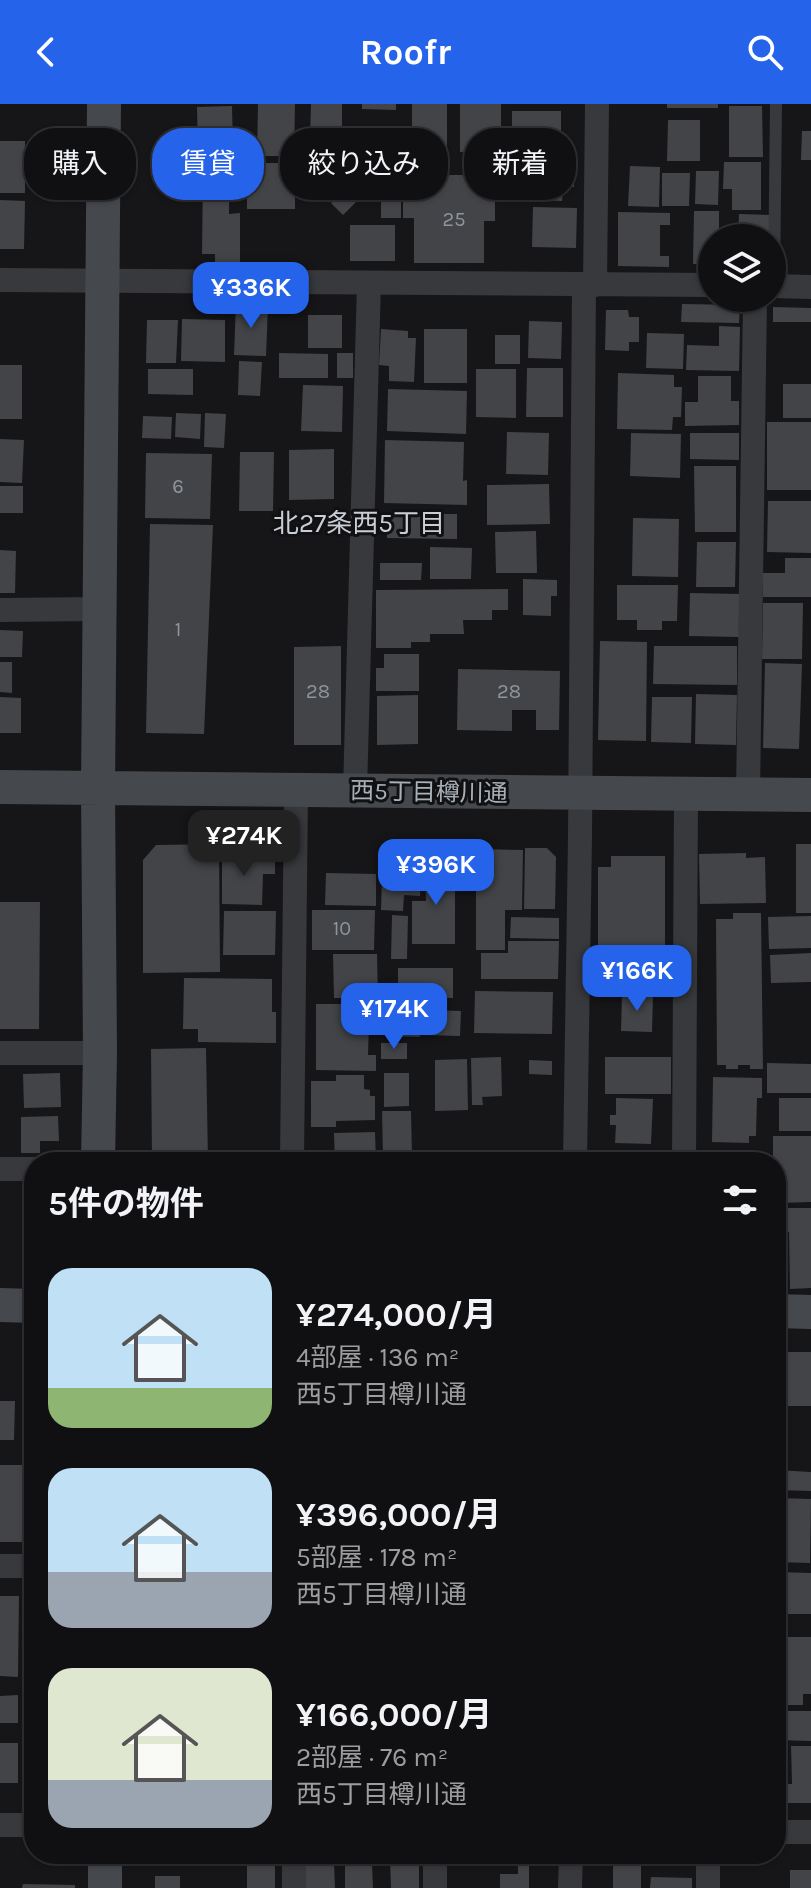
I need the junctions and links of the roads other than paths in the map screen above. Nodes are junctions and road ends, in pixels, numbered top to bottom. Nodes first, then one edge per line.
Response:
1 (104, 104) edge
2 (597, 104) edge
3 (776, 104) edge
4 (770, 224) edge
5 (0, 280) edge
6 (102, 281) junction
7 (369, 283) junction
8 (589, 284) junction
9 (698, 285) edge
10 (811, 287) edge
11 (786, 289) edge
12 (766, 312) edge
13 (99, 609) junction
14 (0, 610) edge
15 (0, 787) edge
16 (98, 788) junction
17 (296, 790) junction
18 (355, 791) junction
19 (580, 793) junction
20 (686, 794) junction
21 (748, 795) junction
22 (811, 795) edge
23 (0, 1053) edge
24 (100, 1053) junction
25 (98, 1152) edge
26 (292, 1152) edge
27 (575, 1152) edge
28 (684, 1152) edge
29 (0, 1169) edge
30 (24, 1169) edge
31 (0, 1305) edge
32 (24, 1306) edge
33 (786, 1311) edge
34 (811, 1312) edge
35 (0, 1566) edge
36 (24, 1566) edge
37 (0, 1825) edge
38 (24, 1825) edge
39 (786, 1832) edge
40 (811, 1832) edge
41 (105, 1864) edge
42 (294, 1864) edge
43 (435, 1864) edge
44 (571, 1864) edge
45 (708, 1864) edge
46 (105, 1888) edge
47 (294, 1888) edge
48 (435, 1888) edge
49 (570, 1888) edge
50 (708, 1888) edge

1 - 6 street
2 - 8 street
3 - 4 lane
5 - 6 street
6 - 7 street
6 - 13 street
7 - 8 street
7 - 18 street
8 - 9 street
8 - 19 street
10 - 11 street
12 - 21 street
13 - 14 street
13 - 16 street
15 - 16 street, 西5丁目樽川通
16 - 17 street, 西5丁目樽川通
16 - 24 street
17 - 18 street, 西5丁目樽川通
17 - 26 street
18 - 19 street, 西5丁目樽川通
19 - 20 street, 西5丁目樽川通
19 - 27 street
20 - 21 street, 西5丁目樽川通
20 - 28 street
21 - 22 street, 西5丁目樽川通
23 - 24 street
24 - 25 street
29 - 30 street
31 - 32 street
33 - 34 street
35 - 36 street
37 - 38 street
39 - 40 street
41 - 46 street
42 - 47 street
43 - 48 street
44 - 49 street
45 - 50 street

